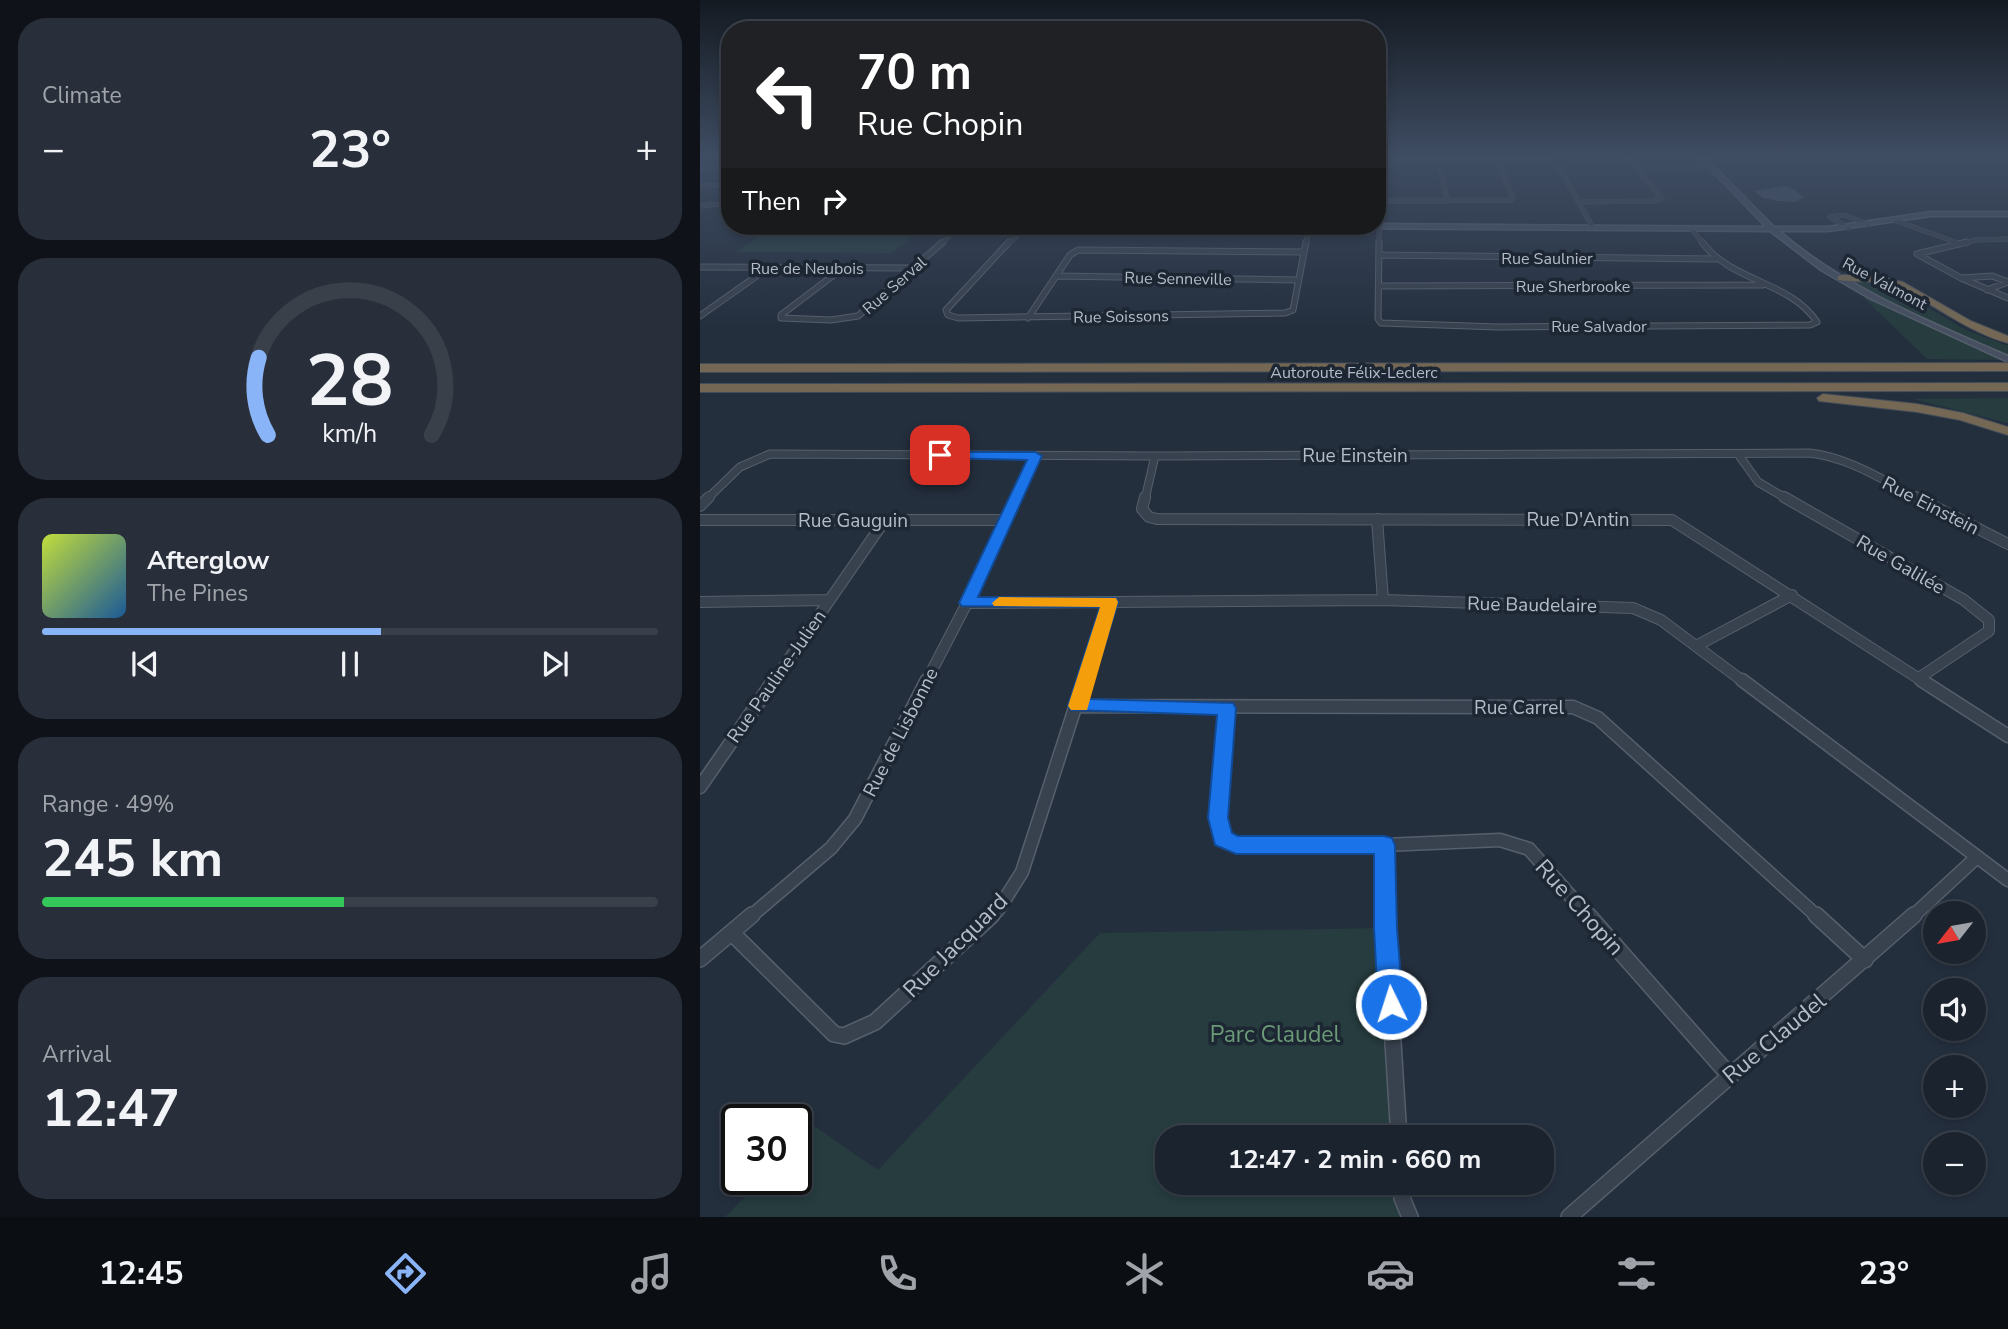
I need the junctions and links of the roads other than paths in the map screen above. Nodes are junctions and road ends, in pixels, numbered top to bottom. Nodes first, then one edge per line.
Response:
1 (1584, 213) edge
2 (1758, 213) edge
3 (2008, 214) edge
4 (1894, 220) junction
5 (1868, 224) junction
6 (1386, 226) edge
7 (1593, 228) junction
8 (1849, 228) junction
9 (1692, 229) junction
10 (1774, 229) junction
11 (951, 235) edge
12 (1016, 235) edge
13 (1307, 235) edge
14 (1379, 235) edge
15 (2008, 239) edge
16 (1958, 243) junction
17 (1304, 251) junction
18 (1379, 256) junction
19 (1716, 259) junction
20 (700, 267) edge
21 (769, 268) junction
22 (843, 268) junction
23 (913, 268) junction
24 (1056, 276) junction
25 (1842, 278) junction
26 (1961, 278) junction
27 (1300, 280) junction
28 (1767, 285) junction
29 (1379, 286) junction
30 (1987, 290) junction
31 (2008, 298) edge
32 (700, 316) edge
33 (1028, 318) junction
34 (2008, 340) edge
35 (2008, 359) edge
36 (2008, 367) edge
37 (700, 368) edge
38 (2008, 387) edge
39 (700, 388) edge
40 (1641, 388) junction
41 (2008, 431) edge
42 (1738, 454) junction
43 (1035, 456) junction
44 (1155, 456) junction
45 (700, 506) edge
46 (1377, 519) junction
47 (700, 520) edge
48 (885, 520) junction
49 (1006, 520) junction
50 (2008, 544) edge
51 (1792, 595) junction
52 (829, 600) junction
53 (1382, 600) junction
54 (700, 602) edge
55 (1110, 602) junction
56 (967, 603) junction
57 (1696, 646) junction
58 (1919, 678) junction
59 (1077, 706) junction
60 (1227, 708) junction
61 (2008, 736) edge
62 (700, 786) edge
63 (1384, 845) junction
64 (1977, 857) junction
65 (2008, 880) edge
66 (732, 933) junction
67 (700, 959) edge
68 (1865, 960) junction
69 (1729, 1075) junction
70 (1398, 1125) edge
71 (1402, 1195) edge
72 (1410, 1217) edge
73 (1569, 1217) edge

1 - 7 street
2 - 10 street, Rue Valmont
3 - 4 street
4 - 5 street
4 - 16 street
5 - 8 street
5 - 8 street
6 - 7 street
7 - 9 street
8 - 10 street
9 - 10 street
9 - 19 street
10 - 25 street, Rue Valmont
11 - 23 street, Rue Serval
12 - 33 street, Rue Soissons
13 - 17 street
14 - 18 street
15 - 16 street
16 - 26 street
17 - 24 street
17 - 27 street
18 - 19 street, Rue Saulnier
18 - 29 street
19 - 28 street
20 - 21 street, Rue de Neubois
21 - 22 street, Rue de Neubois
21 - 32 street
22 - 23 street, Rue de Neubois
22 - 23 street, Rue Serval
24 - 27 street, Rue Senneville
24 - 33 street
25 - 34 highway
25 - 35 street, Rue Valmont
26 - 30 street
26 - 30 street
27 - 33 street, Rue Soissons
28 - 29 street, Rue Sherbrooke
28 - 29 street, Rue Salvador
30 - 31 street
36 - 37 highway, Autoroute Félix-Leclerc
38 - 40 highway, Autoroute Félix-Leclerc
39 - 40 highway, Autoroute Félix-Leclerc
40 - 41 highway
42 - 44 street, Rue Einstein
42 - 50 street, Rue Einstein
42 - 58 street, Rue Galilée
43 - 44 street, Rue Einstein
43 - 45 street, Rue Einstein
43 - 49 street, Rue de Lisbonne
44 - 46 street, Rue D'Antin
46 - 51 street, Rue D'Antin
46 - 53 street
47 - 48 street, Rue Gauguin
48 - 49 street, Rue Gauguin
48 - 52 street, Rue Pauline-Julien
49 - 56 street, Rue de Lisbonne
51 - 57 street
51 - 58 street, Rue D'Antin
52 - 54 street, Rue Pauline-Julien
52 - 62 street, Rue Pauline-Julien
53 - 55 street, Rue Baudelaire
53 - 57 street, Rue Baudelaire
55 - 56 street, Rue Baudelaire
55 - 59 street, Rue Jacquard
56 - 66 street, Rue de Lisbonne
57 - 64 street, Rue Baudelaire
58 - 61 street, Rue D'Antin
59 - 60 street, Rue Carrel
59 - 66 street, Rue Jacquard
60 - 63 street, Rue Chopin
60 - 68 street, Rue Carrel
63 - 69 street, Rue Chopin
63 - 70 street
64 - 65 street, Rue Baudelaire
64 - 68 street, Rue Claudel
66 - 67 street, Rue de Lisbonne
68 - 69 street, Rue Claudel
69 - 73 street, Rue Claudel
71 - 72 street

